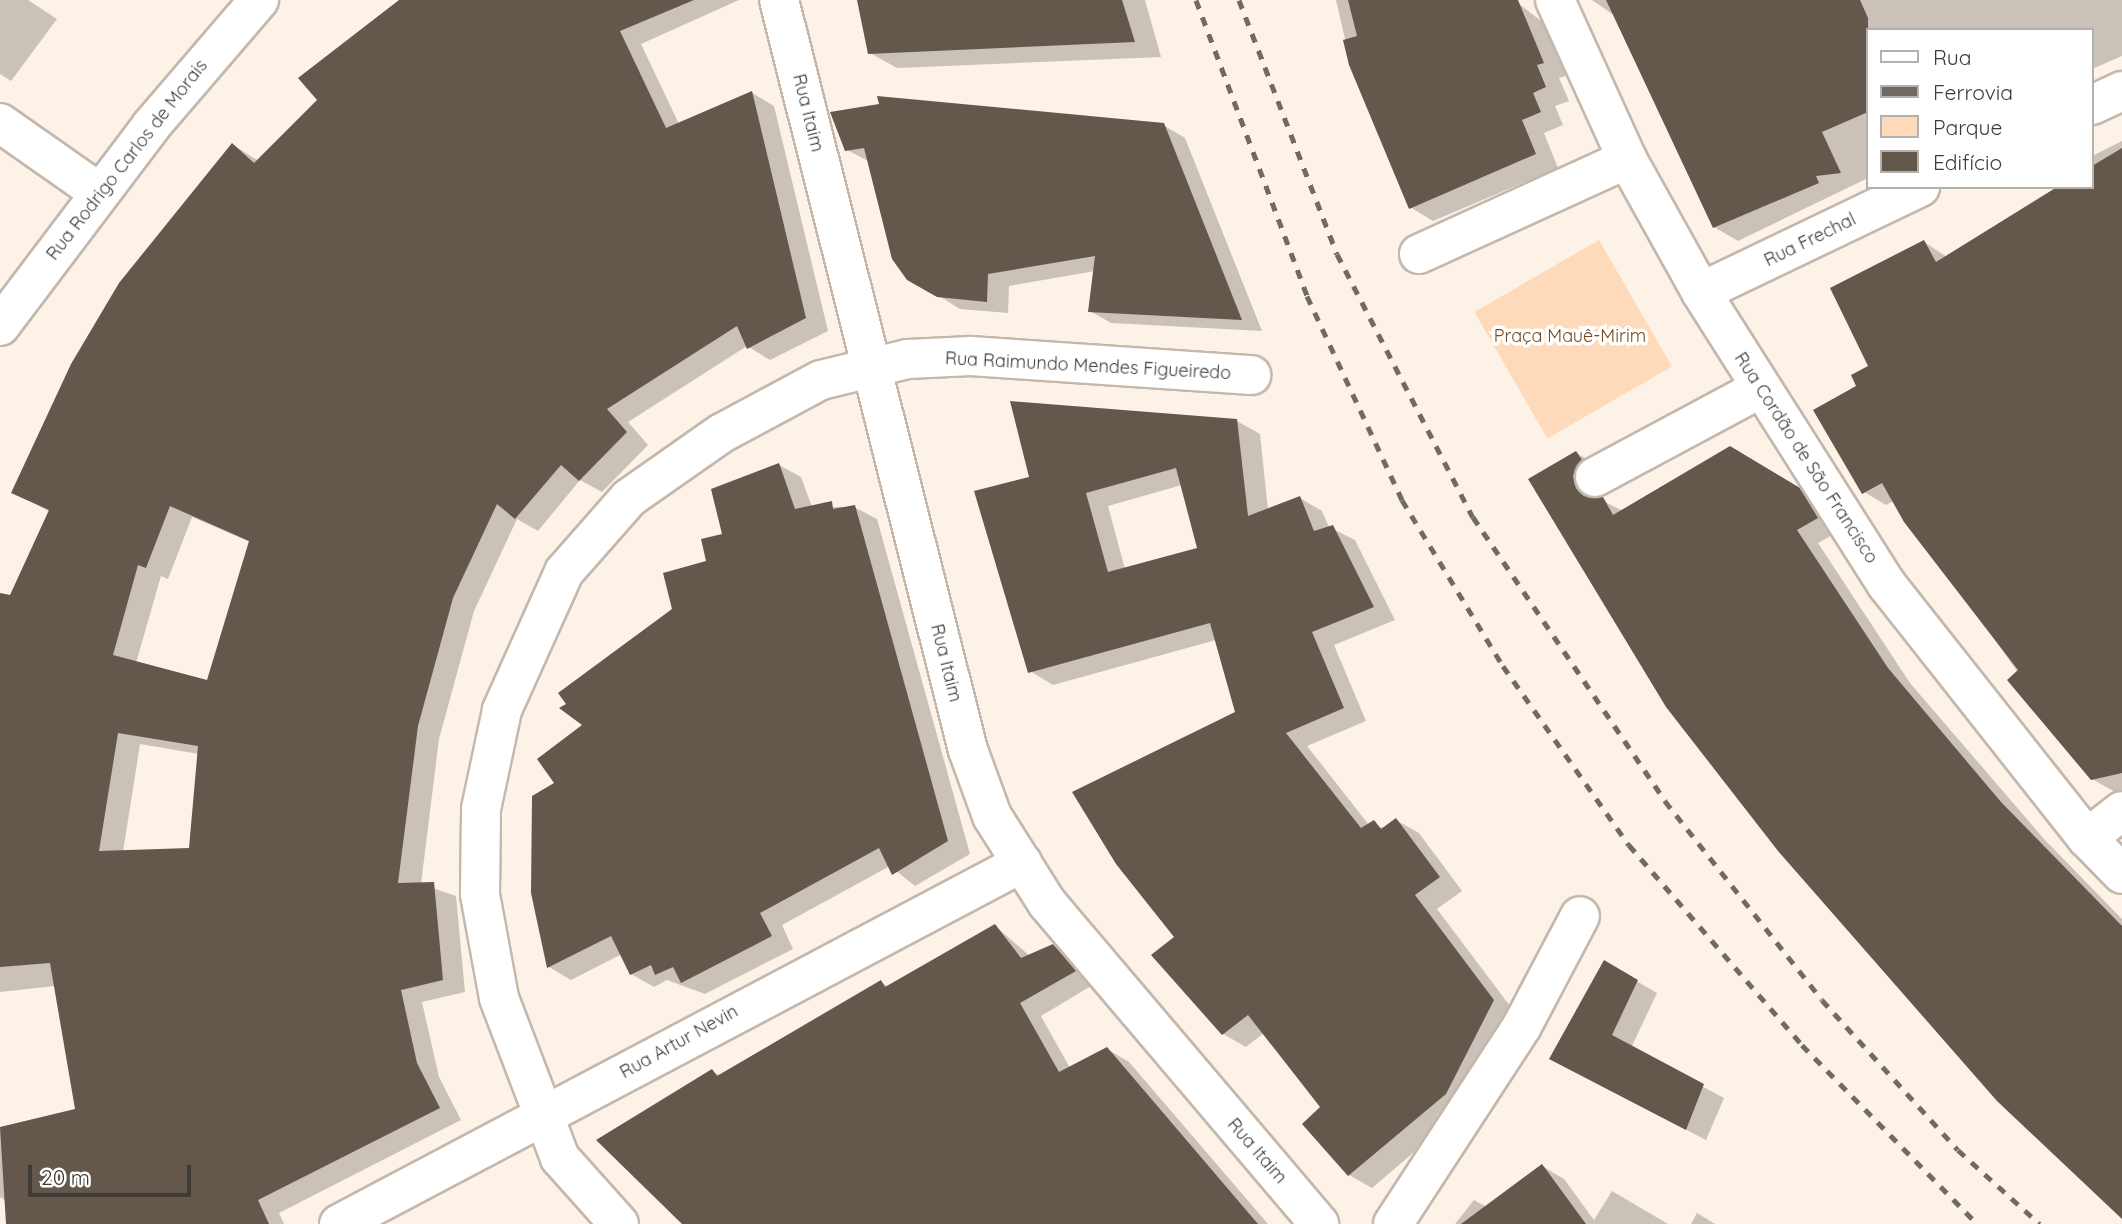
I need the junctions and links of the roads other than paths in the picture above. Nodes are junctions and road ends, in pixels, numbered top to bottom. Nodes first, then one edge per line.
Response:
1 (259, 0) edge
2 (779, 0) edge
3 (1555, 0) edge
4 (2122, 91) edge
5 (2094, 104) edge
6 (0, 124) edge
7 (1627, 159) junction
8 (1916, 189) edge
9 (100, 193) junction
10 (1419, 254) dead end
11 (1701, 292) junction
12 (8, 315) edge
13 (0, 358) edge
14 (872, 368) junction
15 (1251, 375) dead end
16 (1762, 388) junction
17 (1595, 477) dead end
18 (2122, 811) edge
19 (2087, 838) junction
20 (1022, 863) junction
21 (2122, 874) edge
22 (1580, 916) dead end
23 (543, 1116) junction
24 (339, 1224) edge
25 (619, 1224) edge
26 (1319, 1224) edge
27 (1393, 1224) edge

1 - 9 street, Rua Rodrigo Carlos de Morais
2 - 14 street, Rua Itaim
3 - 7 street, Rua Cordão de São Francisco
4 - 5 street
6 - 9 street
7 - 10 street
7 - 11 street, Rua Cordão de São Francisco
8 - 11 street, Rua Frechal
9 - 12 street, Rua Rodrigo Carlos de Morais
11 - 16 street, Rua Cordão de São Francisco
12 - 13 street
14 - 15 street, Rua Raimundo Mendes Figueiredo
14 - 20 street, Rua Itaim
14 - 23 street, Rua Raimundo Mendes Figueiredo
16 - 17 street
16 - 19 street, Rua Cordão de São Francisco
18 - 19 street
19 - 21 street, Rua Cordão de São Francisco
20 - 23 street, Rua Artur Nevin
20 - 26 street, Rua Itaim
22 - 27 street
23 - 24 street, Rua Artur Nevin
23 - 25 street, Rua Raimundo Mendes Figueiredo

